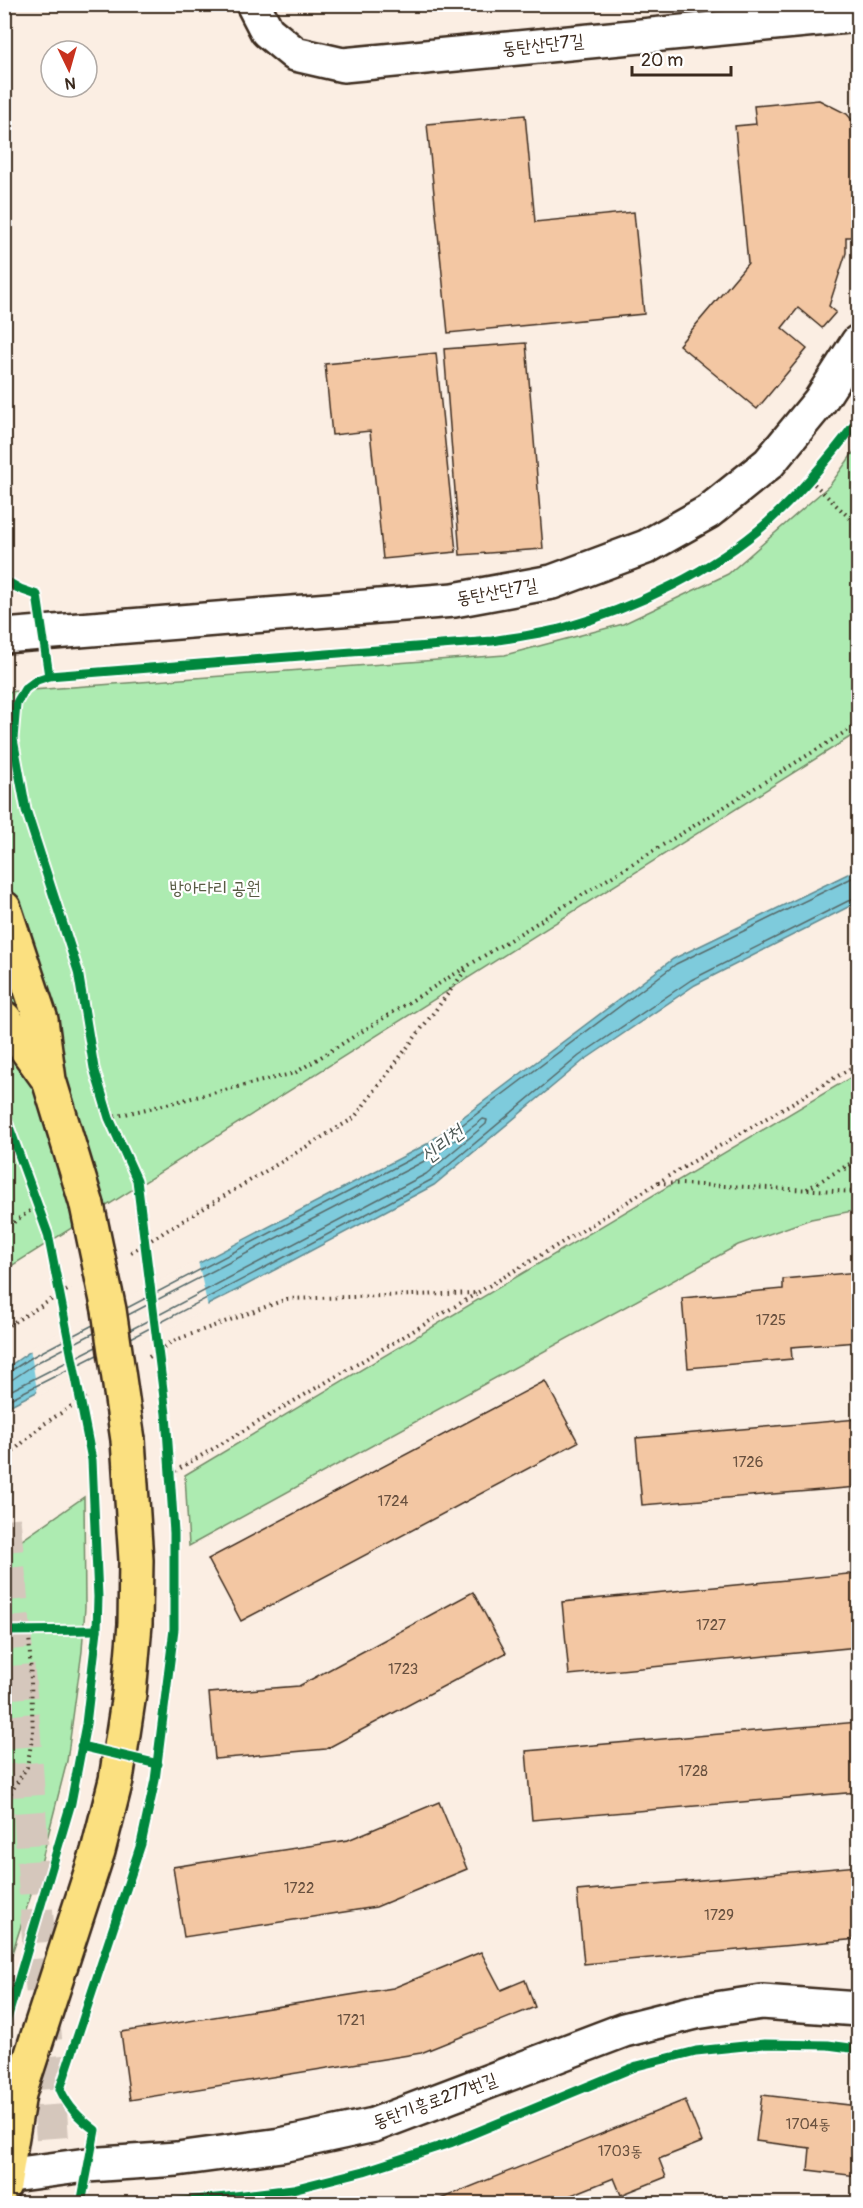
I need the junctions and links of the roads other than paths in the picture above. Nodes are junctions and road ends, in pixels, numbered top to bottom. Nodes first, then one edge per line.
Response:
1 (253, 4) edge
2 (858, 15) edge
3 (858, 342) edge
4 (4, 636) edge
5 (4, 908) edge
6 (4, 1018) edge
7 (49, 1080) junction
8 (858, 2009) edge
9 (5, 2179) edge

1 - 2 street, 동탄산단7길
3 - 4 street, 동탄산단7길
5 - 7 main road
6 - 7 main road
7 - 9 main road, bridge
8 - 9 street, 동탄기흥로277번길

